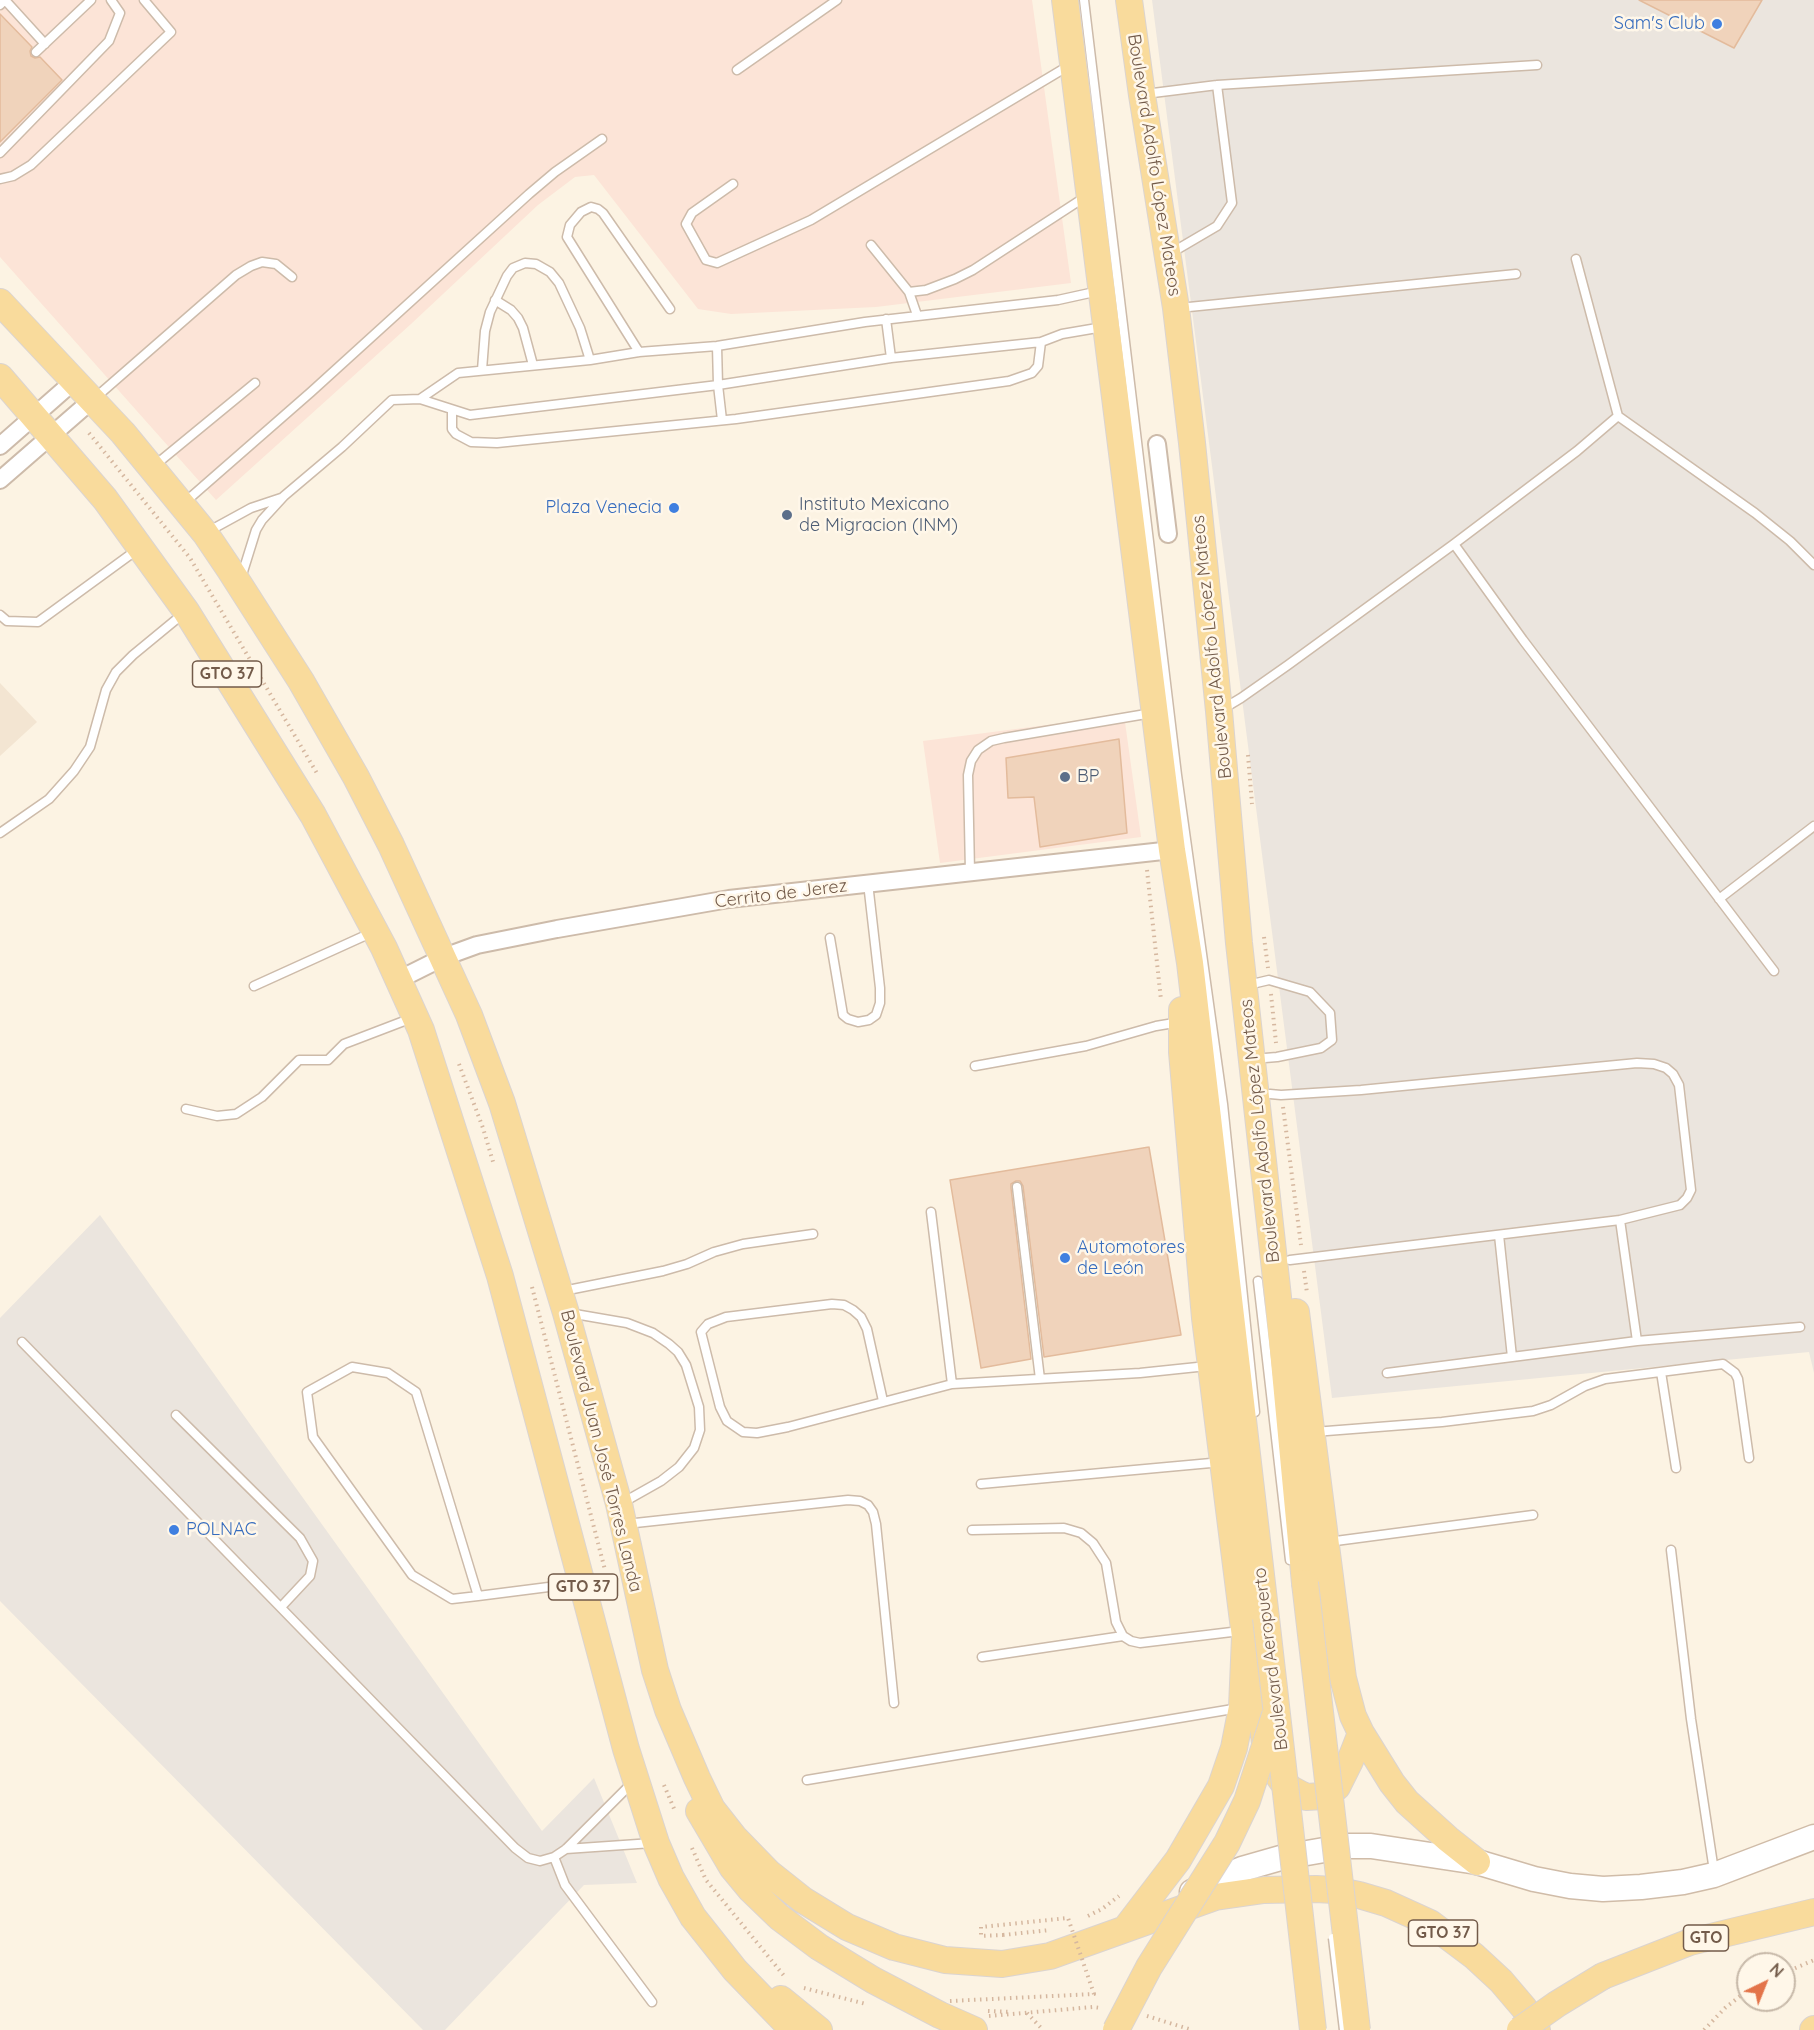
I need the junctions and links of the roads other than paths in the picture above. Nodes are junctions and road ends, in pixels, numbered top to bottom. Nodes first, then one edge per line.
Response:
1 (91, 0) edge
2 (111, 0) edge
3 (144, 0) edge
4 (837, 0) edge
5 (1065, 0) edge
6 (1084, 0) edge
7 (1129, 0) edge
8 (0, 5) edge
9 (45, 44) junction
10 (36, 52) dead end
11 (1073, 63) junction
12 (1537, 65) dead end
13 (737, 70) dead end
14 (1217, 85) junction
15 (1142, 95) junction
16 (602, 138) dead end
17 (0, 153) edge
18 (0, 180) edge
19 (733, 184) dead end
20 (1090, 193) junction
21 (871, 245) dead end
22 (1168, 255) junction
23 (1576, 259) dead end
24 (1516, 274) dead end
25 (292, 277) dead end
26 (1102, 291) junction
27 (909, 292) junction
28 (495, 300) junction
29 (0, 302) edge
30 (1176, 308) junction
31 (670, 309) dead end
32 (917, 315) junction
33 (886, 319) junction
34 (1107, 327) junction
35 (1041, 342) junction
36 (717, 346) junction
37 (639, 352) junction
38 (891, 357) junction
39 (590, 360) junction
40 (533, 365) junction
41 (482, 370) junction
42 (0, 377) edge
43 (74, 381) junction
44 (255, 383) dead end
45 (718, 385) junction
46 (420, 399) junction
47 (92, 400) junction
48 (452, 410) junction
49 (35, 415) junction
50 (1618, 416) junction
51 (722, 420) junction
52 (52, 435) junction
53 (1157, 444) dead end
54 (0, 446) edge
55 (152, 467) junction
56 (0, 480) edge
57 (284, 496) junction
58 (182, 505) junction
59 (205, 533) junction
60 (1168, 534) dead end
61 (1454, 544) junction
62 (141, 546) junction
63 (1814, 565) edge
64 (239, 584) junction
65 (186, 611) junction
66 (0, 615) edge
67 (1219, 711) junction
68 (1155, 713) junction
69 (1814, 826) edge
70 (0, 833) edge
71 (1172, 850) junction
72 (970, 872) junction
73 (868, 883) junction
74 (1719, 899) junction
75 (376, 931) junction
76 (830, 938) dead end
77 (1239, 943) junction
78 (444, 957) junction
79 (1190, 963) junction
80 (1774, 972) dead end
81 (399, 980) junction
82 (1261, 982) junction
83 (254, 986) dead end
84 (415, 1017) junction
85 (1173, 1023) junction
86 (1271, 1058) junction
87 (975, 1066) dead end
88 (1276, 1094) junction
89 (186, 1109) dead end
90 (1017, 1186) dead end
91 (931, 1212) dead end
92 (1620, 1220) junction
93 (813, 1234) dead end
94 (1499, 1234) junction
95 (1296, 1260) junction
96 (1235, 1287) junction
97 (1268, 1289) junction
98 (563, 1302) junction
99 (1800, 1327) dead end
100 (1637, 1341) junction
101 (22, 1342) dead end
102 (1512, 1357) junction
103 (1210, 1365) junction
104 (1661, 1372) junction
105 (1387, 1373) dead end
106 (1040, 1379) junction
107 (952, 1384) junction
108 (883, 1401) junction
109 (176, 1415) dead end
110 (1255, 1416) dead end
111 (1311, 1433) junction
112 (1749, 1458) dead end
113 (1222, 1462) junction
114 (1676, 1468) dead end
115 (981, 1484) dead end
116 (621, 1514) junction
117 (1533, 1515) dead end
118 (972, 1530) dead end
119 (1324, 1542) junction
120 (1671, 1550) dead end
121 (1291, 1567) dead end
122 (582, 1582) junction
123 (478, 1596) junction
124 (281, 1607) junction
125 (1244, 1634) junction
126 (1123, 1636) junction
127 (982, 1657) dead end
128 (894, 1703) dead end
129 (1278, 1706) junction
130 (1242, 1707) junction
131 (668, 1710) junction
132 (1361, 1733) junction
133 (636, 1779) junction
134 (807, 1780) dead end
135 (1296, 1781) dead end
136 (1317, 1793) dead end
137 (1318, 1804) dead end
138 (1298, 1805) dead end
139 (1814, 1837) edge
140 (1302, 1840) dead end
141 (1322, 1840) dead end
142 (656, 1843) junction
143 (566, 1850) junction
144 (554, 1857) junction
145 (1477, 1862) junction
146 (1305, 1864) dead end
147 (1325, 1864) dead end
148 (1714, 1875) junction
149 (1814, 1912) edge
150 (1332, 1923) dead end
151 (1126, 1928) junction
152 (735, 1971) junction
153 (652, 2002) dead end
154 (793, 2030) edge
155 (819, 2030) edge
156 (974, 2030) edge
157 (1116, 2030) edge
158 (1313, 2030) edge
159 (1344, 2030) edge
160 (1357, 2030) edge
161 (1520, 2030) edge
162 (1537, 2030) edge

1 - 9 lane
2 - 17 lane
3 - 18 lane
4 - 13 lane
5 - 11 main road
6 - 96 lane
7 - 15 main road, Boulevard Adolfo López Mateos
8 - 9 lane
9 - 10 lane
11 - 19 lane
11 - 20 main road
12 - 14 lane
14 - 15 lane
14 - 22 lane
15 - 22 main road, Boulevard Adolfo López Mateos
16 - 58 lane
20 - 26 main road
20 - 27 lane
21 - 27 lane
22 - 30 main road, Boulevard Adolfo López Mateos
23 - 50 lane
24 - 30 lane
25 - 47 lane
26 - 32 lane
26 - 34 main road
27 - 32 lane
28 - 39 lane
28 - 40 lane
28 - 41 lane
29 - 43 main road, Boulevard Juan José Torres Landa / GTO 37
30 - 67 main road, Boulevard Adolfo López Mateos
31 - 37 lane
32 - 33 lane
33 - 36 lane
33 - 38 lane
34 - 35 lane
34 - 68 main road
35 - 38 lane
35 - 51 lane
36 - 37 lane
36 - 45 lane
37 - 39 lane
38 - 45 lane
39 - 40 lane
40 - 41 lane
41 - 46 lane
42 - 49 main road, GTO 37
43 - 47 main road, Boulevard Juan José Torres Landa / GTO 37
43 - 49 street
44 - 55 lane
45 - 48 lane
45 - 51 lane
46 - 48 lane
46 - 57 lane
47 - 52 street
47 - 55 main road, Boulevard Juan José Torres Landa / GTO 37
48 - 51 lane
49 - 52 main road, GTO 37
49 - 54 street
50 - 61 lane
50 - 63 lane
52 - 56 street
52 - 62 main road, GTO 37
53 - 60 street
55 - 58 main road, Boulevard Juan José Torres Landa / GTO 37
57 - 59 lane
57 - 64 lane
58 - 59 main road, Boulevard Juan José Torres Landa / GTO 37
59 - 64 main road, Boulevard Juan José Torres Landa / GTO 37
61 - 67 lane
61 - 74 lane
62 - 65 main road, GTO 37
62 - 66 lane
64 - 78 main road, Boulevard Juan José Torres Landa / GTO 37
65 - 70 lane
65 - 75 main road, GTO 37
67 - 77 main road, Boulevard Adolfo López Mateos
68 - 71 main road
68 - 72 lane
69 - 74 lane
71 - 72 street, Cerrito de Jerez
71 - 79 main road
72 - 73 street, Cerrito de Jerez
73 - 76 lane
73 - 78 street, Cerrito de Jerez
74 - 80 lane
75 - 81 main road, GTO 37
75 - 83 lane
77 - 82 main road
77 - 97 main road, Boulevard Adolfo López Mateos
78 - 81 street, Cerrito de Jerez
78 - 98 main road, Boulevard Juan José Torres Landa / GTO 37
79 - 85 main road
79 - 96 main road
81 - 84 main road, GTO 37
82 - 86 main road
82 - 86 lane
84 - 89 lane
84 - 122 main road, GTO 37
85 - 87 lane
85 - 103 main road
86 - 88 main road
88 - 92 lane
88 - 95 main road
90 - 106 lane
91 - 107 lane
92 - 94 lane
92 - 100 lane
93 - 98 lane
94 - 95 lane
94 - 102 lane
95 - 111 main road
96 - 110 lane
96 - 129 main road, Boulevard Aeropuerto, bridge
97 - 121 lane
97 - 160 main road, bridge
98 - 116 main road, Boulevard Juan José Torres Landa / GTO 37
98 - 116 lane
99 - 100 lane
100 - 102 lane
101 - 124 lane
102 - 105 lane
103 - 106 lane
103 - 113 main road
104 - 111 lane
104 - 112 lane
104 - 114 lane
106 - 107 lane
107 - 108 lane
108 - 108 lane
109 - 124 lane
111 - 119 main road
113 - 115 lane
113 - 125 main road
116 - 128 lane
116 - 131 main road, Boulevard Juan José Torres Landa / GTO 37
117 - 119 lane
118 - 126 lane
119 - 132 main road
120 - 148 lane
122 - 123 lane
122 - 133 main road, GTO 37
123 - 123 lane
124 - 144 lane
125 - 126 lane
125 - 130 main road
125 - 132 main road
126 - 127 lane
129 - 157 main road, bridge
129 - 158 main road, Boulevard Aeropuerto, bridge
130 - 134 lane
130 - 151 main road
131 - 151 main road, Boulevard Juan José Torres Landa / GTO 37
131 - 156 main road
132 - 145 main road
133 - 142 main road, GTO 37
133 - 143 lane
135 - 138 lane
136 - 137 lane
139 - 148 street
140 - 146 lane
141 - 147 lane
142 - 143 lane
142 - 152 main road, GTO 37
143 - 144 lane
144 - 153 lane
145 - 148 street
145 - 151 street
149 - 161 main road, GTO, bridge
150 - 159 lane, bridge
151 - 162 main road, Boulevard Juan José Torres Landa / GTO 37, bridge
152 - 154 main road, GTO 37
152 - 155 main road

